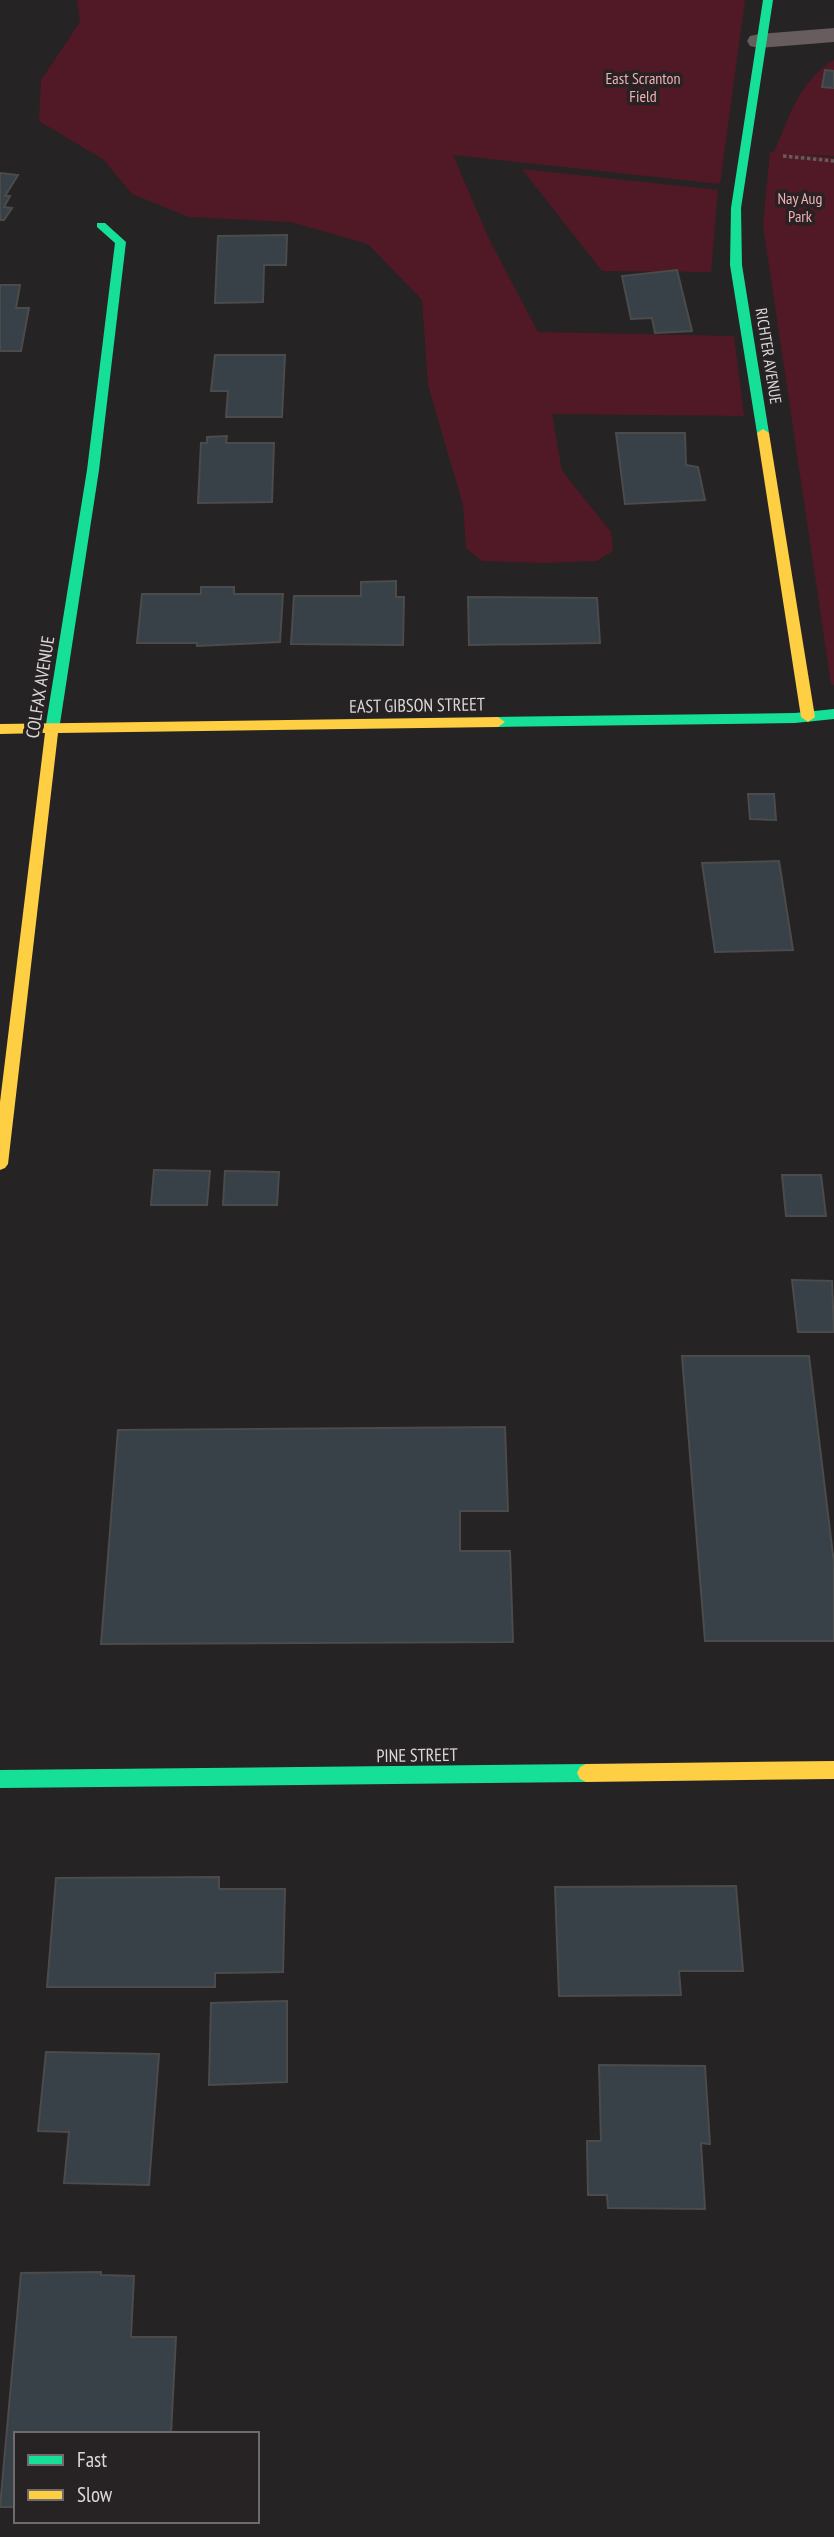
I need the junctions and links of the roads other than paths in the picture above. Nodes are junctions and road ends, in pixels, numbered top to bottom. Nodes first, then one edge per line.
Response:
1 (768, 0) edge
2 (834, 35) edge
3 (759, 41) junction
4 (101, 225) dead end
5 (834, 714) edge
6 (808, 717) junction
7 (0, 729) edge
8 (52, 729) junction
9 (0, 1164) edge
10 (834, 1770) edge
11 (0, 1779) edge

1 - 3 street, RICHTER AVENUE
2 - 3 street
3 - 6 street, RICHTER AVENUE
4 - 8 street, COLFAX AVENUE
5 - 6 street, EAST GIBSON STREET
6 - 8 street, EAST GIBSON STREET
7 - 8 street, EAST GIBSON STREET
8 - 9 street, COLFAX AVENUE
10 - 11 street, PINE STREET

